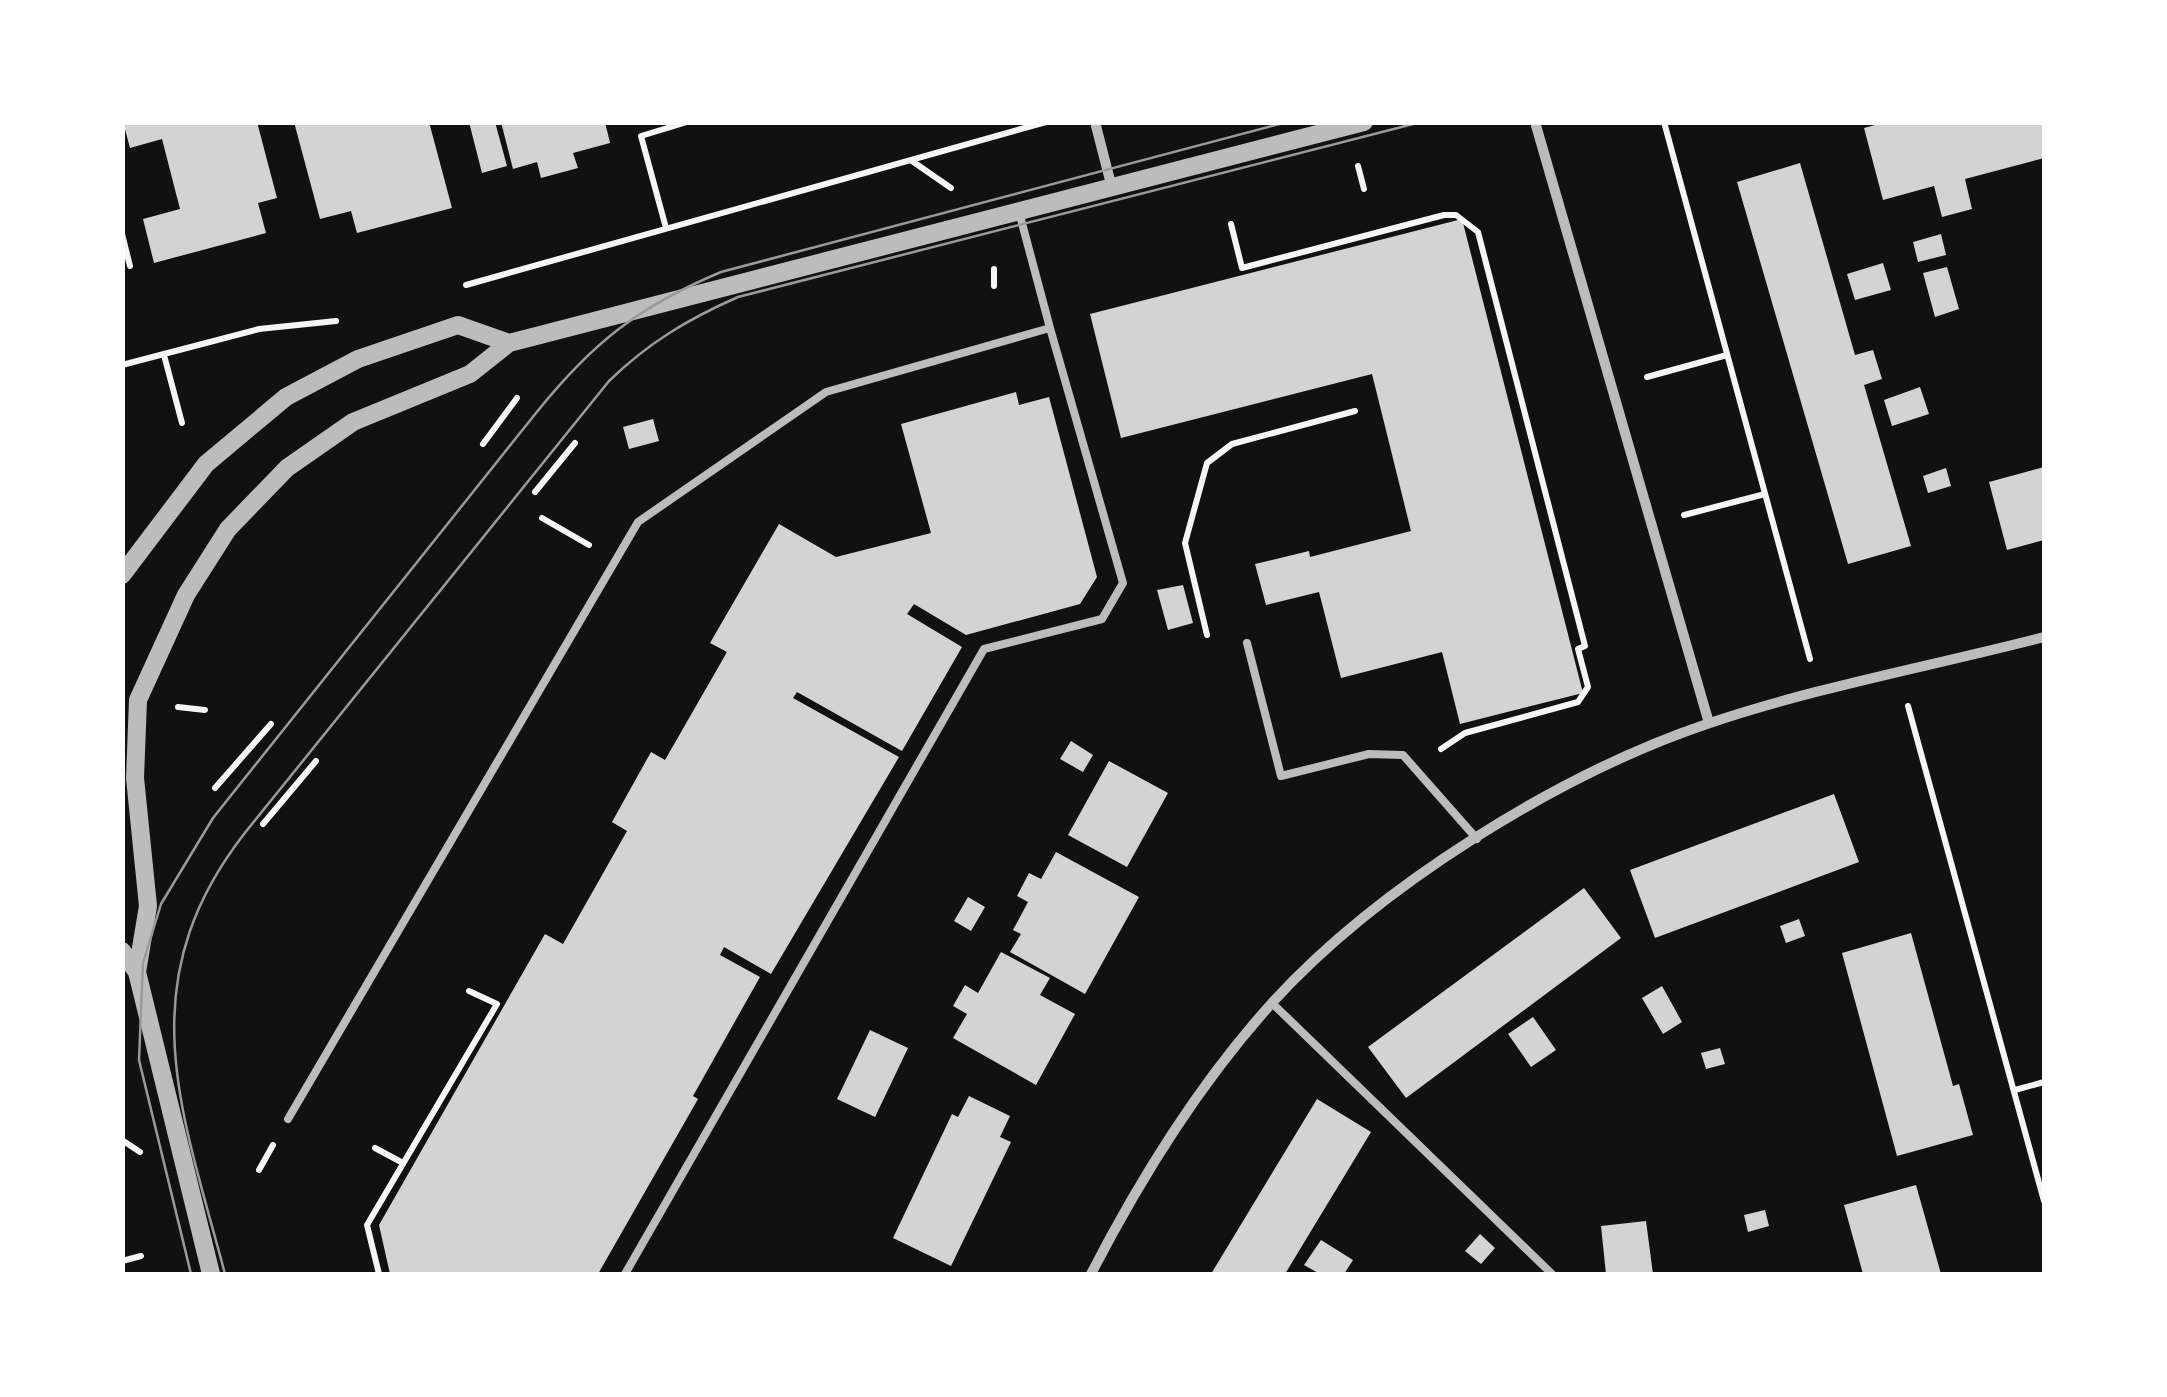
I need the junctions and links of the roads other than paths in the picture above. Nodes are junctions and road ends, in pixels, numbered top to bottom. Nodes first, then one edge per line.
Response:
1 (1095, 122) edge
2 (1364, 122) edge
3 (1535, 122) edge
4 (1112, 188) junction
5 (1019, 212) junction
6 (1050, 328) junction
7 (509, 343) junction
8 (122, 574) edge
9 (2044, 637) edge
10 (1247, 643) dead end
11 (130, 699) edge
12 (1708, 723) junction
13 (129, 745) edge
14 (1478, 839) junction
15 (122, 951) edge
16 (137, 972) junction
17 (1272, 1003) junction
18 (288, 1119) dead end
19 (211, 1274) edge
20 (625, 1274) edge
21 (1092, 1274) edge
22 (1552, 1274) edge

1 - 4 street
2 - 4 street
3 - 12 street
4 - 5 street
5 - 6 lane
5 - 7 street
6 - 18 lane
6 - 20 lane
7 - 8 street
7 - 11 street
9 - 12 street
10 - 14 lane
11 - 13 street
12 - 14 street
13 - 16 street
14 - 17 street
15 - 16 street
16 - 19 street
17 - 21 street
17 - 22 lane

